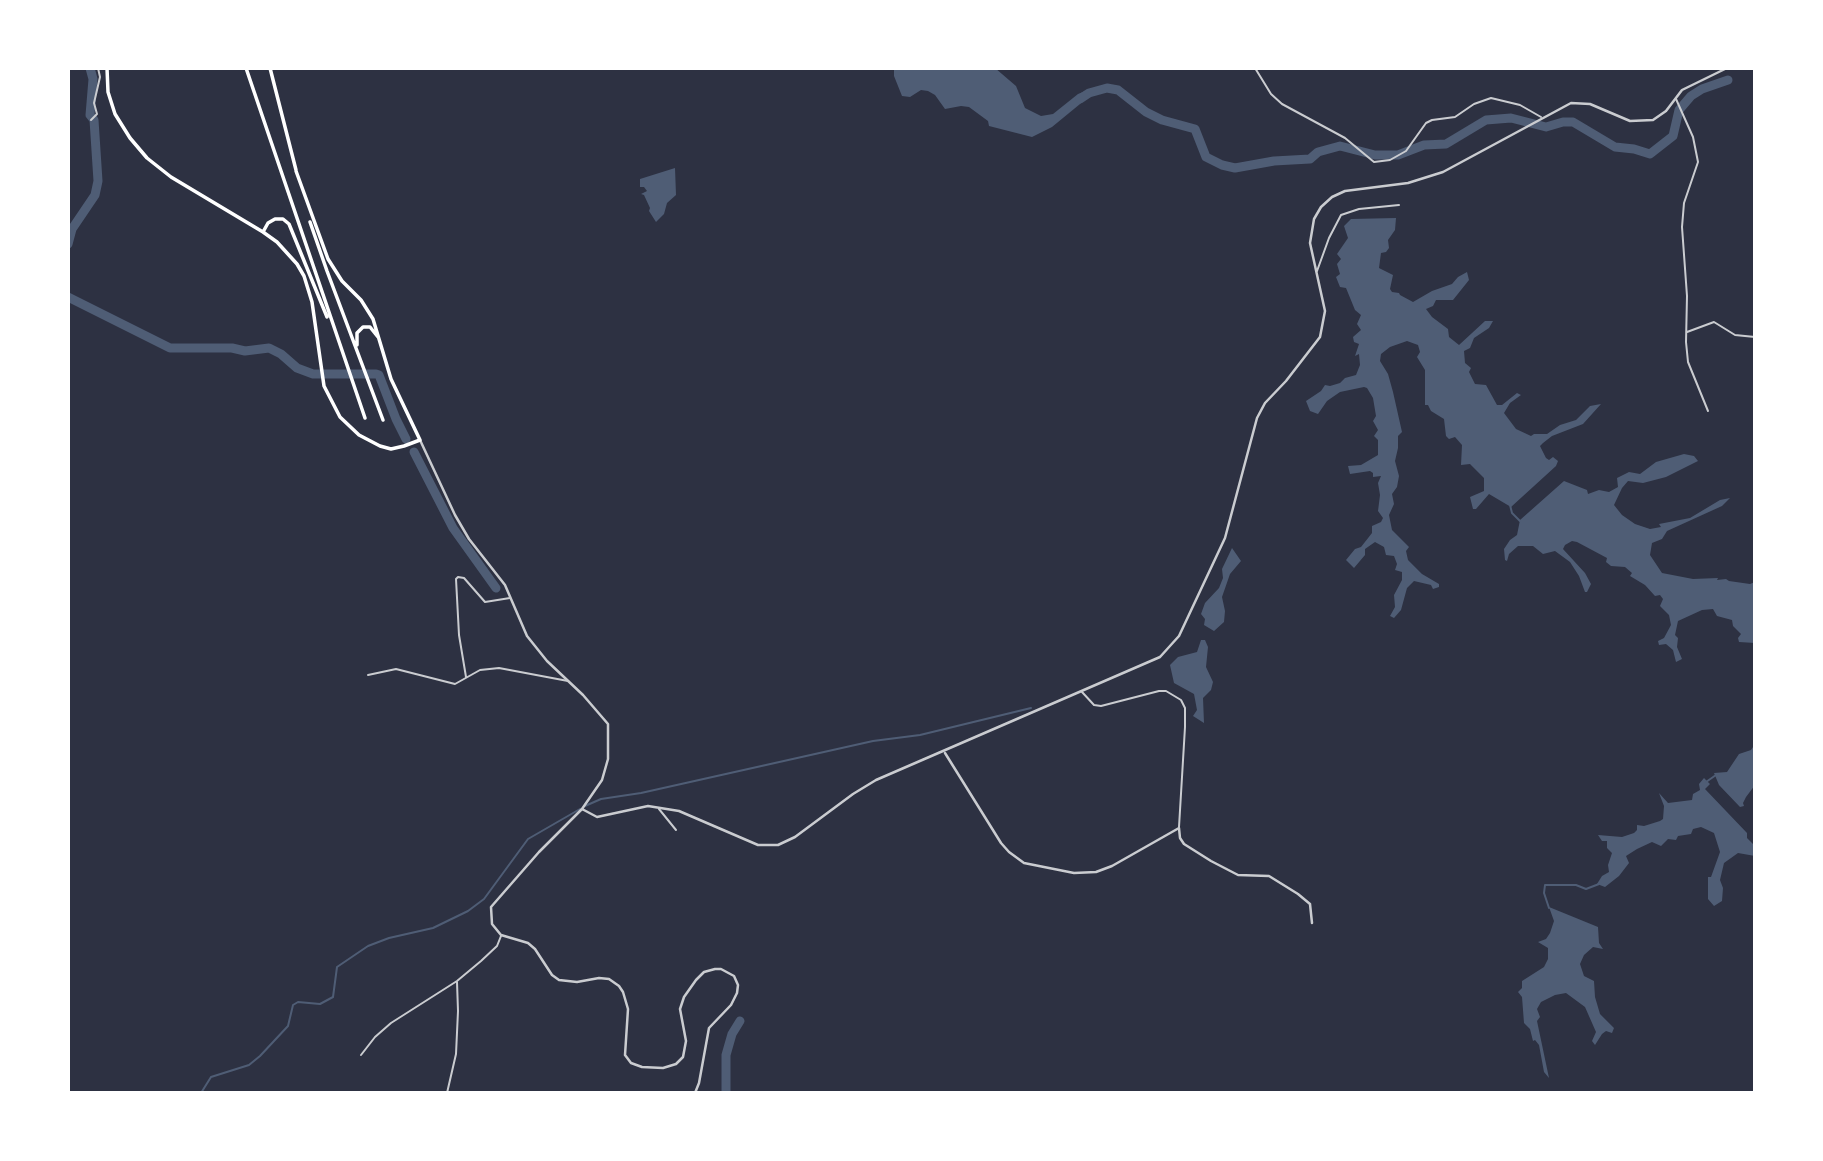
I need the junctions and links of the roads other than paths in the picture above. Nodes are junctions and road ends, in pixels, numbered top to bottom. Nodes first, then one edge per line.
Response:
1 (98, 68) edge
2 (107, 68) edge
3 (246, 68) edge
4 (270, 68) edge
5 (1255, 68) edge
6 (1727, 68) edge
7 (1675, 98) junction
8 (1542, 117) junction
9 (93, 119) dead end
10 (296, 171) junction
11 (1399, 205) dead end
12 (263, 232) junction
13 (1317, 272) junction
14 (1686, 333) junction
15 (336, 337) junction
16 (1755, 337) edge
17 (382, 345) junction
18 (364, 370) junction
19 (1708, 411) dead end
20 (365, 418) dead end
21 (383, 420) dead end
22 (420, 440) junction
23 (510, 598) junction
24 (368, 676) dead end
25 (466, 678) junction
26 (568, 681) junction
27 (1082, 692) junction
28 (944, 752) junction
29 (657, 808) junction
30 (582, 809) junction
31 (1179, 828) junction
32 (676, 830) dead end
33 (1312, 923) dead end
34 (501, 935) junction
35 (457, 981) junction
36 (361, 1055) dead end
37 (447, 1093) edge
38 (695, 1093) edge

1 - 9 street
2 - 12 highway
3 - 15 highway
4 - 10 highway
5 - 8 street
6 - 7 street
7 - 8 street
7 - 14 street
8 - 13 street
10 - 17 highway
10 - 18 highway
11 - 13 street
12 - 15 highway
12 - 22 highway
13 - 27 street
14 - 16 street
14 - 19 street
15 - 20 highway
17 - 18 highway
17 - 22 highway
18 - 21 highway
22 - 23 street
23 - 25 street
23 - 26 street
24 - 25 street
25 - 26 street
26 - 30 street
27 - 28 street
27 - 31 street
28 - 29 street
28 - 31 street
29 - 30 street
29 - 32 street
30 - 34 street
31 - 33 street
34 - 35 street
34 - 38 street
35 - 36 street
35 - 37 street

